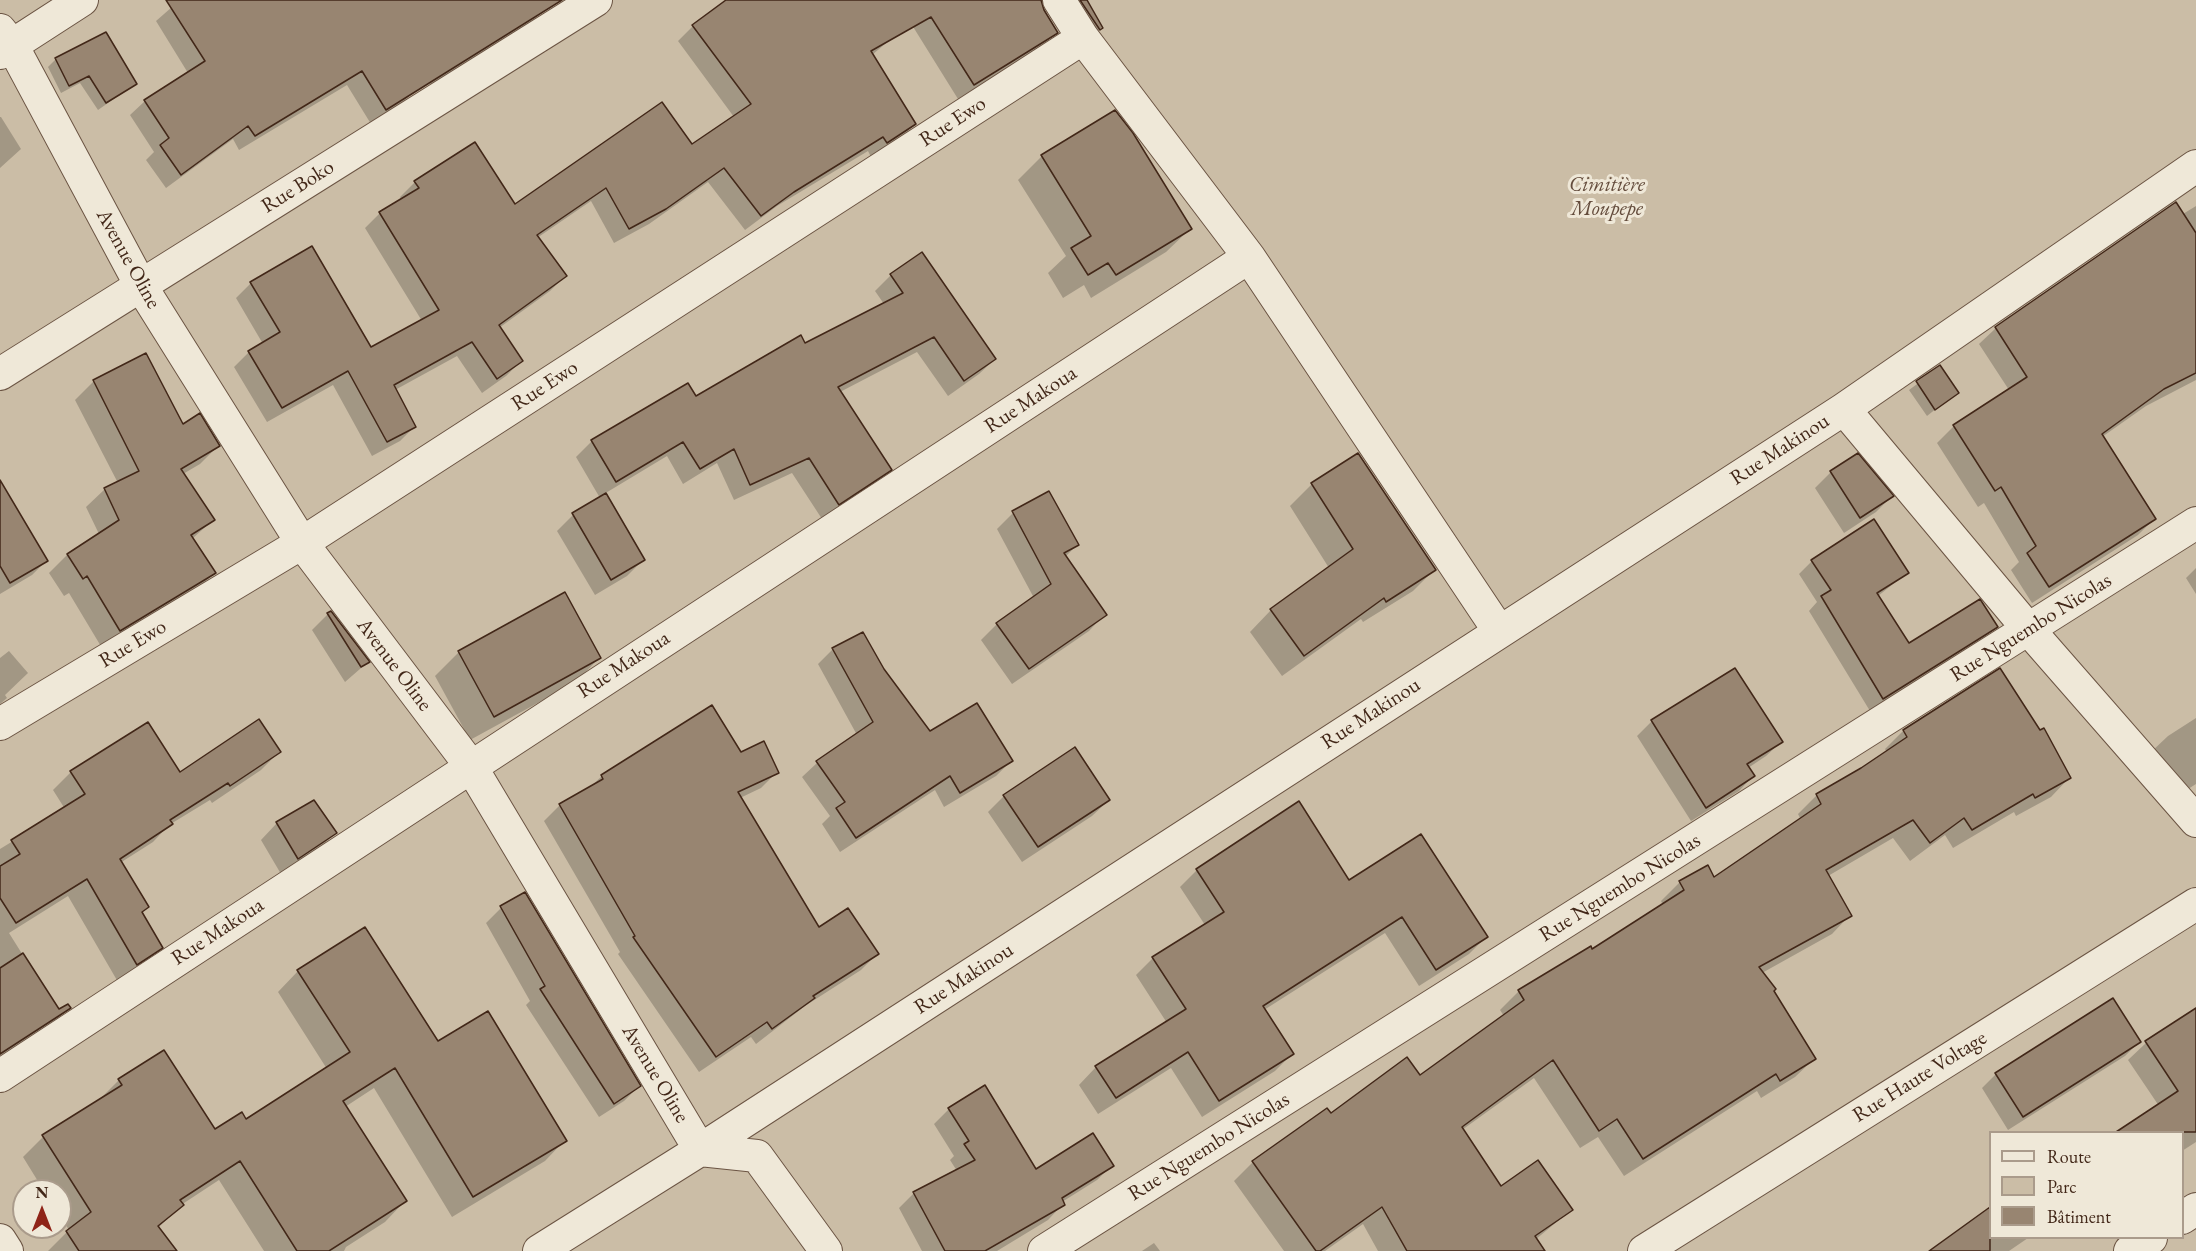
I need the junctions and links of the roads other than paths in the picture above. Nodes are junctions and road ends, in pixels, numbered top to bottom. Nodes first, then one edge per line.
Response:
1 (82, 0) edge
2 (596, 0) edge
3 (1059, 0) edge
4 (1083, 38) junction
5 (4, 43) edge
6 (2196, 166) edge
7 (1250, 257) junction
8 (141, 286) junction
9 (0, 374) edge
10 (1844, 409) junction
11 (2196, 523) edge
12 (302, 543) junction
13 (2029, 630) junction
14 (1499, 631) junction
15 (0, 724) edge
16 (470, 765) junction
17 (2196, 821) edge
18 (2196, 904) edge
19 (0, 1076) edge
20 (700, 1150) junction
21 (2149, 1239) edge
22 (0, 1240) edge
23 (7, 1251) edge
24 (539, 1251) edge
25 (826, 1251) edge
26 (1044, 1251) edge
27 (1644, 1251) edge
28 (2130, 1251) edge

1 - 5 street
2 - 8 street, Rue Boko
3 - 4 street
4 - 7 street
4 - 12 street, Rue Ewo
5 - 8 street, Avenue Oline
6 - 10 street, Rue Makinou
7 - 14 street
7 - 16 street, Rue Makoua
8 - 9 street, Rue Boko
8 - 12 street, Avenue Oline
10 - 13 street
10 - 14 street, Rue Makinou
11 - 13 street, Rue Nguembo Nicolas
12 - 15 street, Rue Ewo
12 - 16 street, Avenue Oline
13 - 17 street
13 - 26 street, Rue Nguembo Nicolas
14 - 20 street, Rue Makinou
16 - 19 street, Rue Makoua
16 - 20 street, Avenue Oline
18 - 27 street, Rue Haute Voltage
20 - 24 street, Rue Makinou
20 - 25 street
21 - 28 street
22 - 23 street

